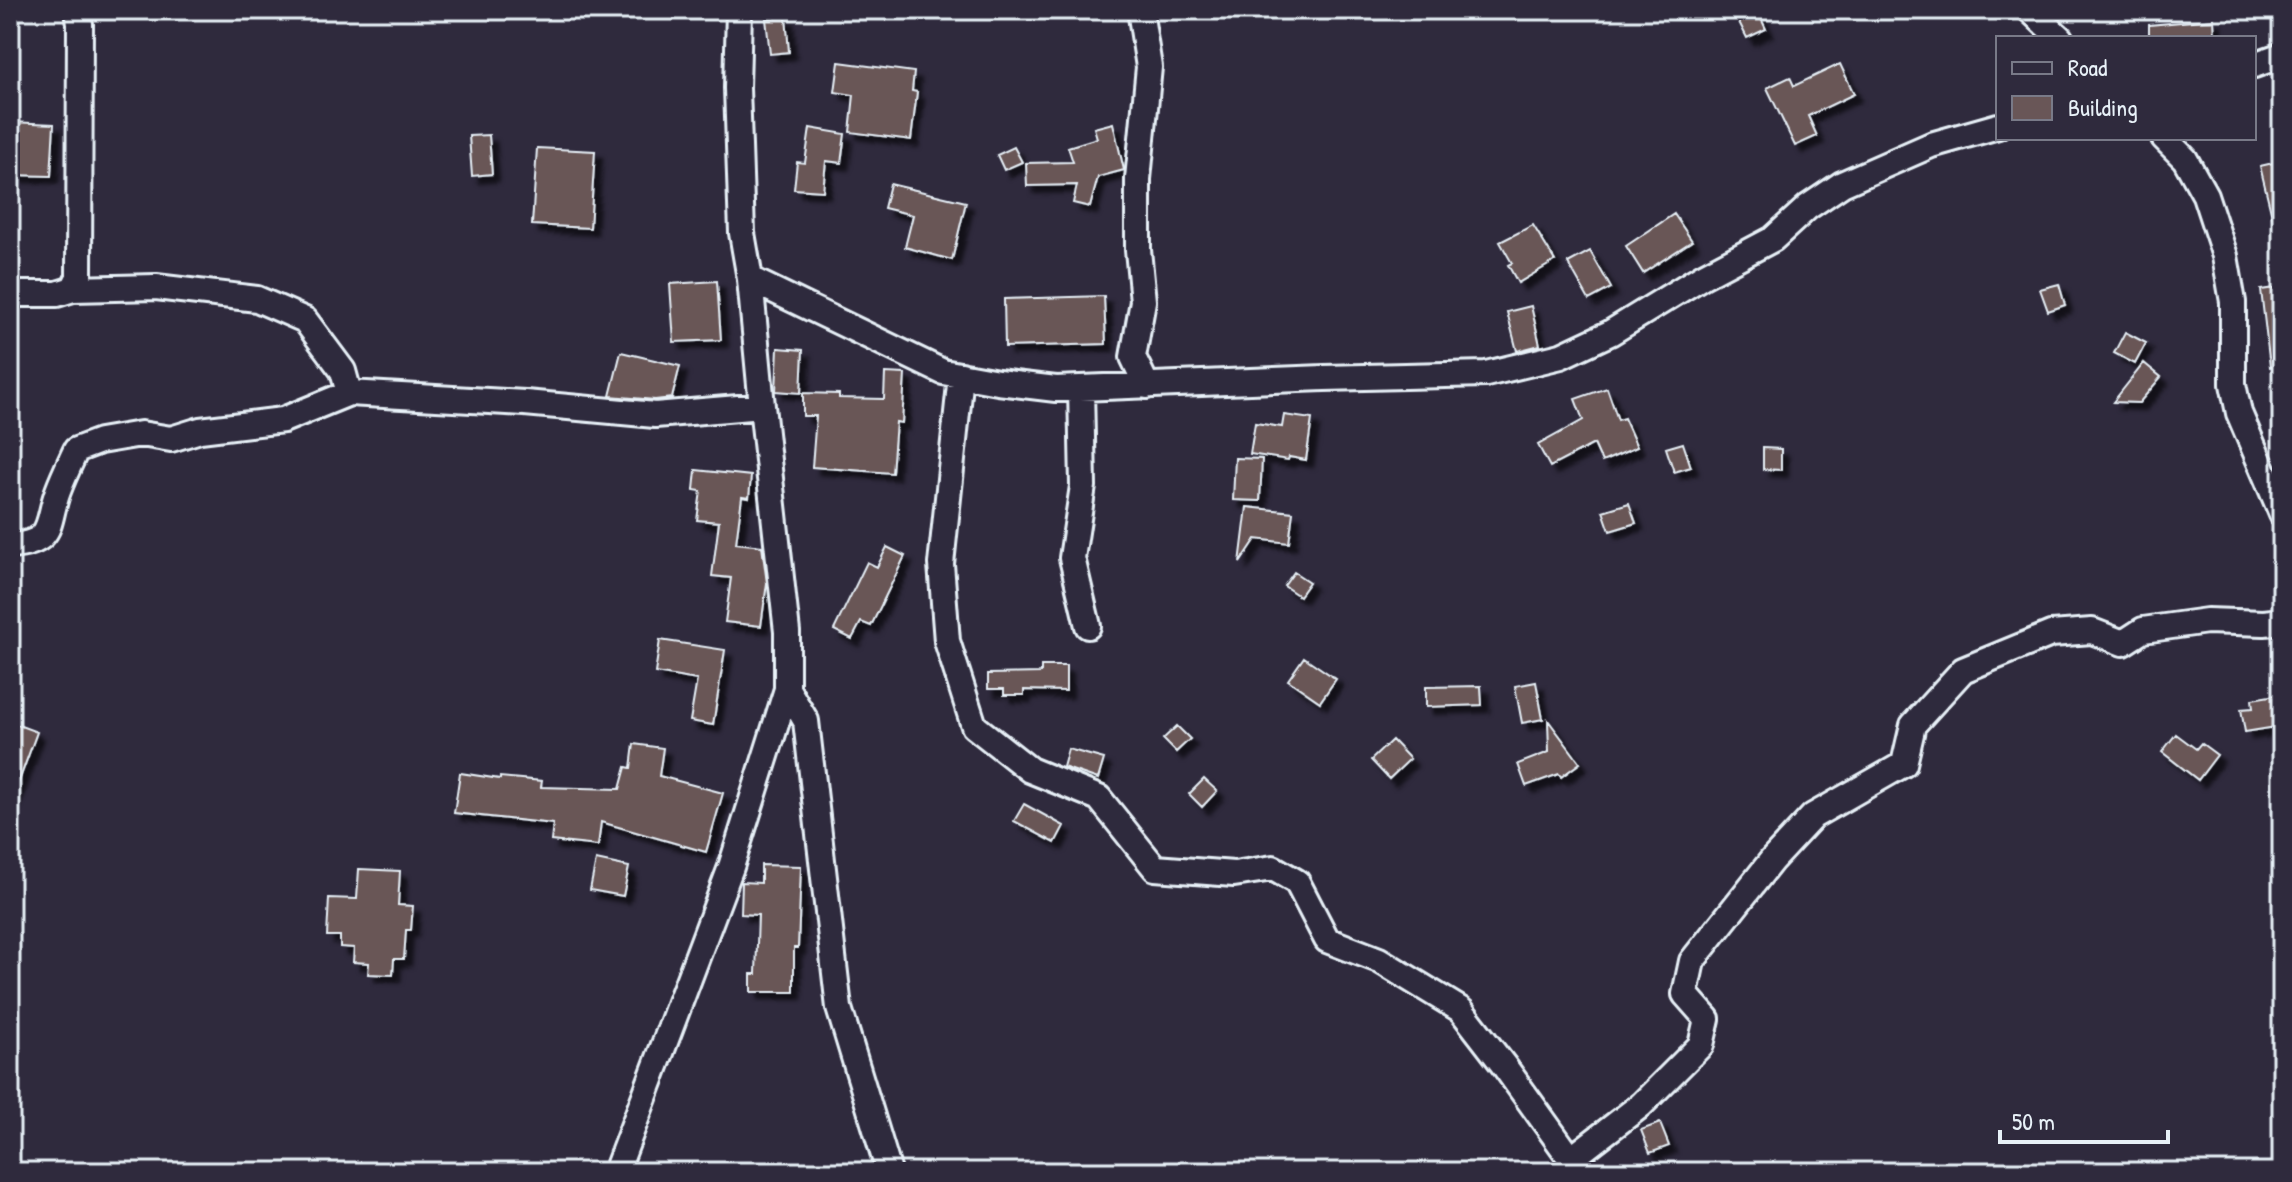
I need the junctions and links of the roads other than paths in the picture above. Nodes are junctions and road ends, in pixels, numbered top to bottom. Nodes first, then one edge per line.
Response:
1 (78, 10) edge
2 (739, 10) edge
3 (1140, 10) edge
4 (2030, 10) edge
5 (2058, 36) edge
6 (2282, 55) edge
7 (2256, 64) edge
8 (1996, 127) edge
9 (2166, 140) edge
10 (750, 279) junction
11 (73, 289) junction
12 (10, 294) edge
13 (961, 375) junction
14 (1147, 386) junction
15 (1081, 388) junction
16 (349, 393) junction
17 (762, 406) junction
18 (2282, 514) edge
19 (10, 546) edge
20 (2282, 621) edge
21 (1088, 626) dead end
22 (787, 689) junction
23 (616, 1172) edge
24 (889, 1172) edge

1 - 11 street
2 - 10 street
3 - 14 street
4 - 5 street
6 - 7 street
8 - 14 street
9 - 18 street
10 - 13 street
10 - 17 street
11 - 12 street
11 - 16 street
13 - 15 street
13 - 20 street
14 - 15 street
15 - 21 street
16 - 17 street
16 - 19 street
17 - 22 street
22 - 23 street
22 - 24 street

